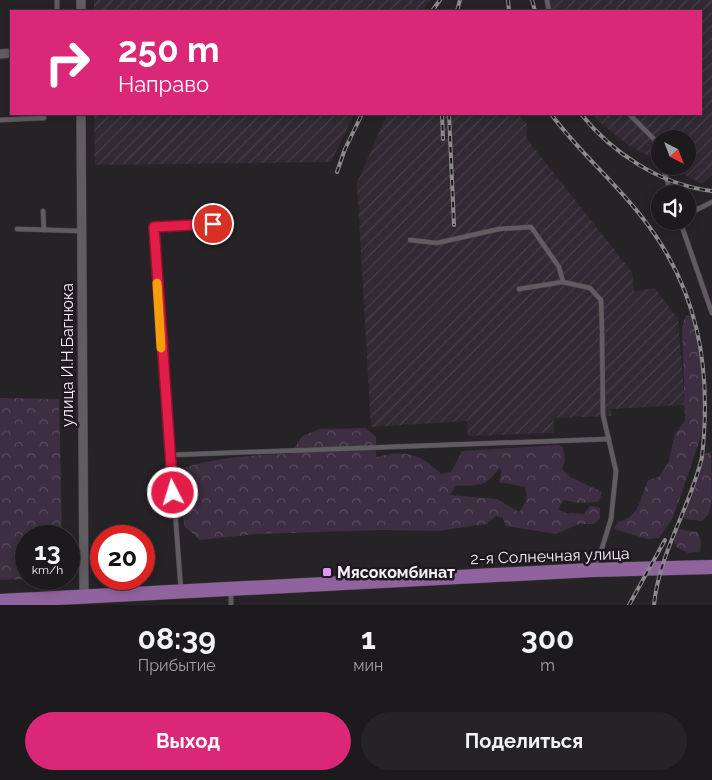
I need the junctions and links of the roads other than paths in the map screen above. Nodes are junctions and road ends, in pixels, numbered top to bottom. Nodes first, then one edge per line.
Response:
1 (43, 115) edge
2 (81, 115) edge
3 (630, 115) edge
4 (0, 120) edge
5 (651, 136) edge
6 (712, 202) edge
7 (696, 210) edge
8 (44, 211) dead end
9 (232, 223) dead end
10 (17, 229) dead end
11 (44, 230) junction
12 (683, 230) edge
13 (81, 231) junction
14 (410, 240) dead end
15 (563, 282) junction
16 (519, 288) dead end
17 (712, 314) edge
18 (609, 439) junction
19 (170, 455) junction
20 (712, 567) edge
21 (592, 570) junction
22 (231, 588) junction
23 (181, 592) junction
24 (84, 596) junction
25 (0, 601) edge
26 (231, 605) edge

1 - 4 lane
2 - 13 street, улица И.Н.Багнюка
3 - 5 lane
6 - 7 lane
8 - 11 lane
9 - 19 lane
10 - 11 lane
11 - 13 lane
12 - 17 lane
13 - 24 street, улица И.Н.Багнюка
14 - 15 lane
15 - 16 lane
15 - 18 lane
18 - 19 lane
18 - 21 lane
19 - 23 lane
20 - 21 main road, 2-я Солнечная улица
21 - 22 main road, 2-я Солнечная улица
22 - 23 main road, 2-я Солнечная улица
22 - 26 lane
23 - 24 main road, 2-я Солнечная улица
24 - 25 main road, 2-я Солнечная улица

